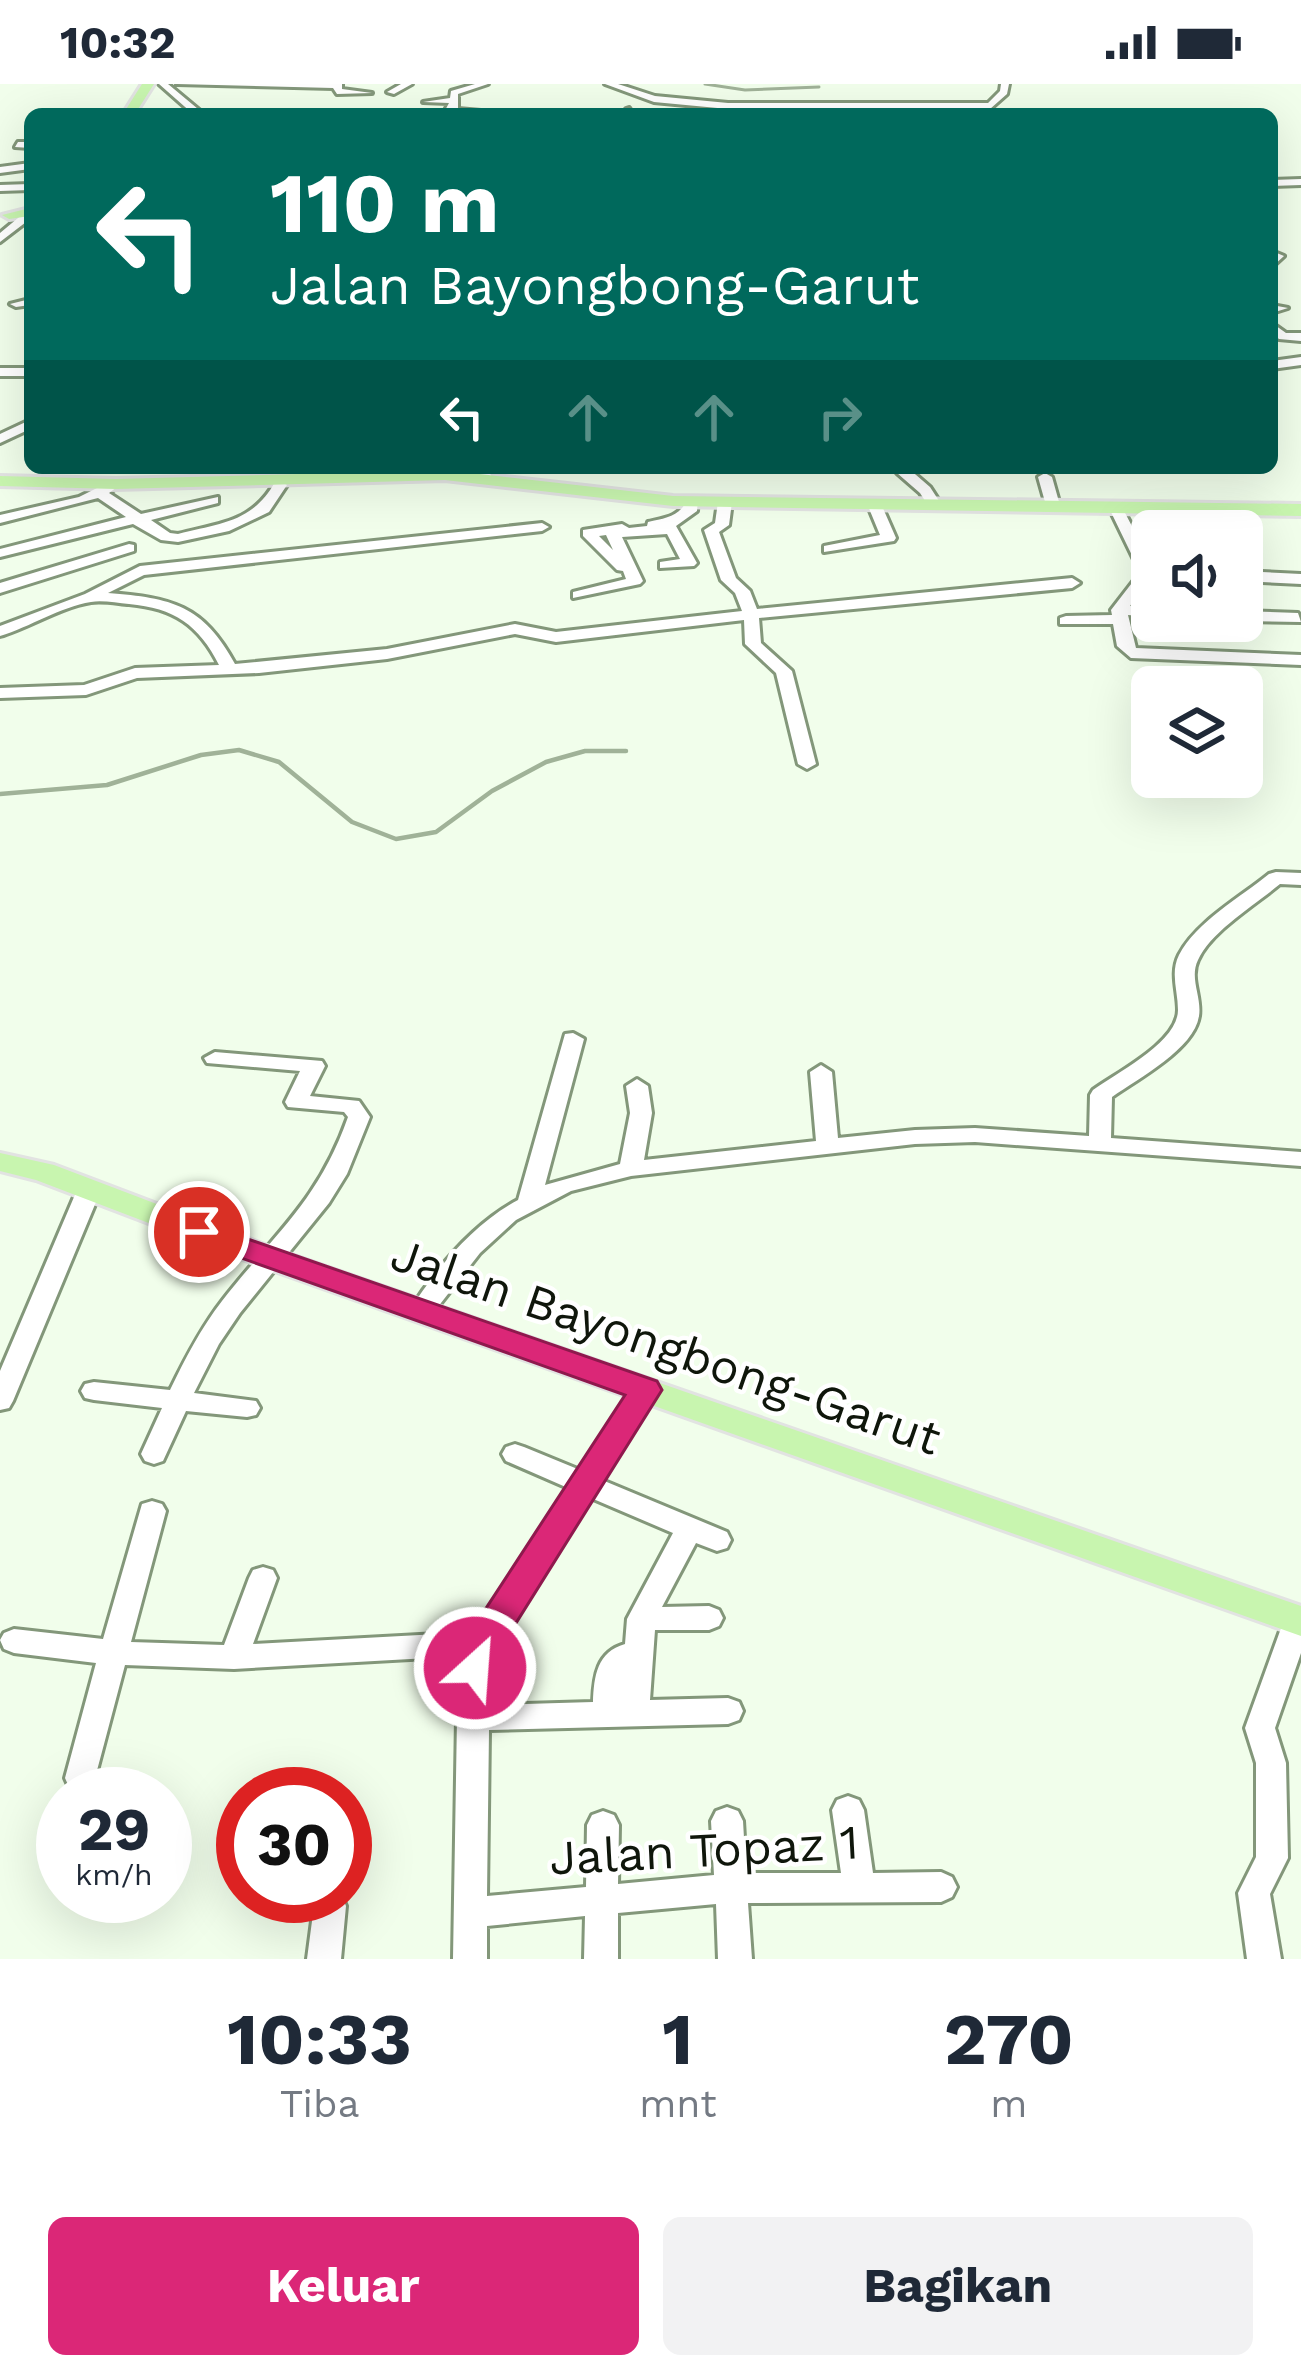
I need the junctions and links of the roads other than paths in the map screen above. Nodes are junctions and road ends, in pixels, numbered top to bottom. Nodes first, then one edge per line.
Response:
1 (163, 84) edge
2 (181, 84) edge
3 (408, 84) edge
4 (1005, 84) edge
5 (284, 85) edge
6 (472, 85) edge
7 (226, 88) edge
8 (621, 89) edge
9 (368, 92) dead end
10 (391, 92) dead end
11 (427, 102) dead end
12 (198, 108) edge
13 (450, 108) edge
14 (454, 108) edge
15 (782, 108) edge
16 (969, 108) edge
17 (24, 218) edge
18 (0, 239) edge
19 (124, 474) edge
20 (483, 474) edge
21 (907, 474) edge
22 (1045, 477) dead end
23 (0, 481) edge
24 (280, 485) dead end
25 (108, 489) junction
26 (213, 500) dead end
27 (682, 502) junction
28 (725, 502) junction
29 (875, 506) junction
30 (936, 507) junction
31 (1054, 509) junction
32 (1117, 510) junction
33 (1301, 510) edge
34 (40, 512) junction
35 (135, 519) junction
36 (0, 520) edge
37 (542, 526) dead end
38 (670, 526) junction
39 (613, 531) junction
40 (70, 535) junction
41 (1131, 538) edge
42 (87, 548) dead end
43 (129, 548) dead end
44 (829, 549) dead end
45 (0, 553) edge
46 (33, 557) dead end
47 (665, 565) dead end
48 (46, 573) junction
49 (1263, 577) edge
50 (1301, 579) edge
51 (635, 581) junction
52 (1072, 584) dead end
53 (0, 588) edge
54 (1131, 592) edge
55 (90, 596) junction
56 (578, 596) dead end
57 (751, 614) junction
58 (1131, 615) edge
59 (1120, 617) junction
60 (1263, 617) edge
61 (1298, 618) edge
62 (0, 631) edge
63 (1301, 660) edge
64 (230, 669) junction
65 (0, 693) edge
66 (807, 764) dead end
67 (1301, 879) edge
68 (573, 1040) dead end
69 (215, 1058) dead end
70 (821, 1072) dead end
71 (637, 1086) dead end
72 (1100, 1143) junction
73 (828, 1148) junction
74 (1301, 1159) edge
75 (0, 1162) edge
76 (631, 1168) junction
77 (88, 1190) junction
78 (529, 1203) junction
79 (272, 1259) junction
80 (421, 1311) junction
81 (94, 1391) dead end
82 (641, 1396) junction
83 (0, 1401) edge
84 (178, 1402) junction
85 (247, 1408) dead end
86 (154, 1454) dead end
87 (515, 1454) dead end
88 (586, 1482) junction
89 (152, 1511) dead end
90 (263, 1578) dead end
91 (710, 1618) dead end
92 (641, 1619) junction
93 (1300, 1621) edge
94 (14, 1641) dead end
95 (483, 1642) junction
96 (116, 1653) junction
97 (234, 1657) junction
98 (728, 1711) dead end
99 (620, 1714) junction
100 (472, 1718) junction
101 (83, 1767) edge
102 (848, 1810) dead end
103 (727, 1821) dead end
104 (603, 1825) dead end
105 (940, 1887) dead end
106 (730, 1888) junction
107 (859, 1888) junction
108 (601, 1904) junction
109 (473, 1912) junction
110 (328, 1923) edge
111 (324, 1959) edge
112 (470, 1959) edge
113 (602, 1959) edge
114 (735, 1959) edge
115 (1264, 1959) edge

1 - 12 street
2 - 7 street
3 - 10 street
4 - 16 street
5 - 7 street
5 - 9 street
6 - 14 street
8 - 15 street
11 - 13 street
17 - 18 street
19 - 25 main road
20 - 25 main road
20 - 27 main road
21 - 30 street
22 - 31 street
23 - 25 main road
24 - 35 street
25 - 34 street
25 - 35 street
26 - 35 street
27 - 28 main road
27 - 38 street
28 - 29 main road
28 - 57 street
29 - 30 main road
29 - 44 street
30 - 31 main road
31 - 32 main road
32 - 33 main road
32 - 41 street
34 - 36 street
34 - 40 street
35 - 40 street
37 - 55 street
38 - 39 street
38 - 47 street
39 - 51 street
39 - 51 street
40 - 42 street
40 - 45 street
43 - 48 street
46 - 48 street
48 - 53 street
49 - 50 street
51 - 56 street
52 - 57 street
54 - 59 street
55 - 62 street
55 - 64 street
57 - 64 street
57 - 66 street
58 - 59 street
59 - 63 street
60 - 61 street
64 - 65 street
67 - 72 street
68 - 78 street
69 - 79 street
70 - 73 street
71 - 76 street
72 - 73 street
72 - 74 street
73 - 76 street
75 - 77 main road, Jalan Bayongbong-Garut
76 - 78 street
77 - 79 main road, Jalan Bayongbong-Garut
77 - 83 street
78 - 80 street
79 - 80 main road, Jalan Bayongbong-Garut
79 - 84 street
80 - 82 main road, Jalan Bayongbong-Garut
81 - 84 street
82 - 88 street
82 - 93 main road, Jalan Bayongbong-Garut
84 - 85 street
84 - 86 street
87 - 88 street
88 - 92 street
88 - 95 street
89 - 96 street
90 - 97 street
91 - 92 street
92 - 99 street
93 - 115 street
94 - 96 street
95 - 97 street
95 - 100 street
96 - 97 street
96 - 101 street
98 - 99 street
99 - 100 street
100 - 109 street
102 - 107 street
103 - 106 street
104 - 108 street
105 - 107 street, Jalan Topaz 1
106 - 107 street, Jalan Topaz 1
106 - 108 street, Jalan Topaz 1
106 - 114 street
108 - 109 street, Jalan Topaz 1
108 - 113 street
109 - 112 street
110 - 111 street

